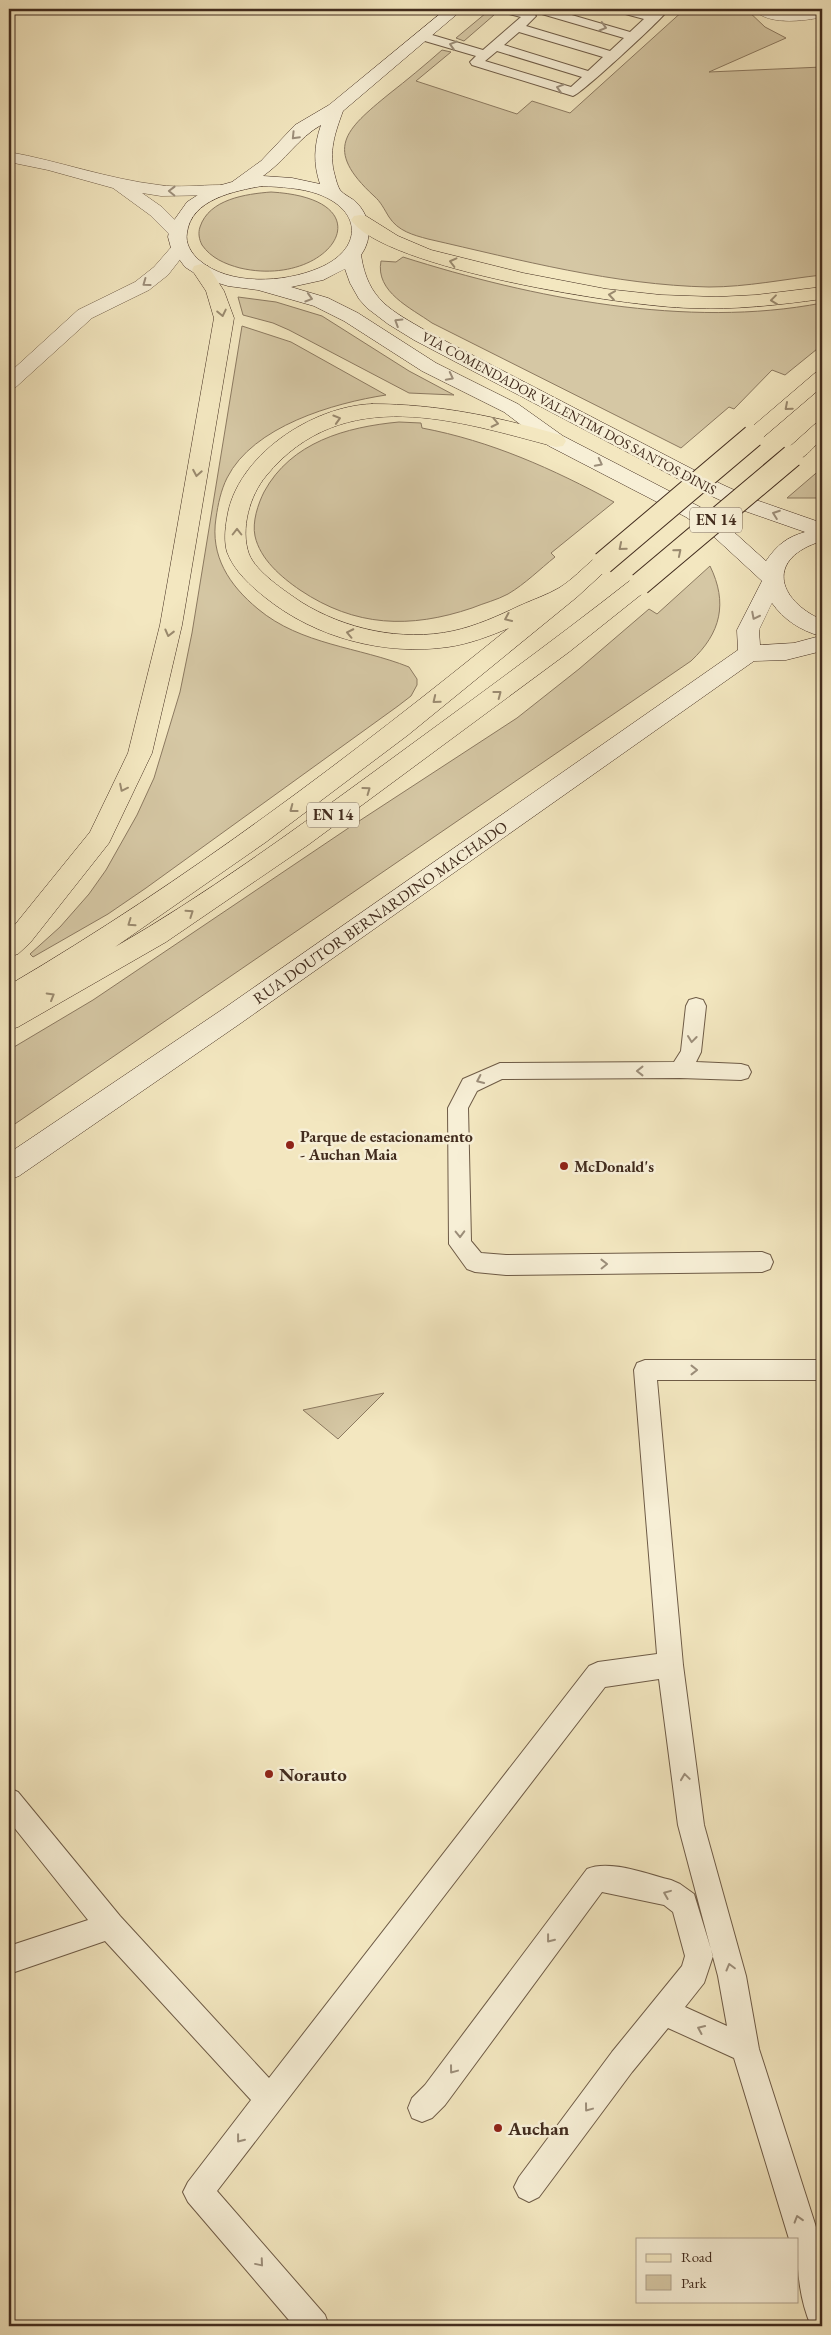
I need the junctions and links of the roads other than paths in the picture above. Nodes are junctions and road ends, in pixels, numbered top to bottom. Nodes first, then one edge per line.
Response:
1 (455, 9) edge
2 (504, 9) edge
3 (580, 9) edge
4 (622, 9) edge
5 (762, 9) edge
6 (822, 12) edge
7 (534, 13) edge
8 (658, 13) edge
9 (517, 27) junction
10 (638, 32) junction
11 (422, 36) junction
12 (506, 37) junction
13 (623, 46) junction
14 (490, 51) junction
15 (612, 56) junction
16 (602, 66) junction
17 (591, 76) junction
18 (335, 109) junction
19 (9, 157) edge
20 (116, 184) junction
21 (229, 188) junction
22 (333, 194) junction
23 (360, 220) junction
24 (178, 240) junction
25 (352, 254) junction
26 (202, 270) junction
27 (262, 285) junction
28 (822, 293) edge
29 (822, 377) edge
30 (9, 383) edge
31 (822, 428) edge
32 (556, 441) junction
33 (822, 530) edge
34 (822, 534) edge
35 (772, 580) junction
36 (568, 592) junction
37 (822, 629) edge
38 (822, 643) edge
39 (749, 653) junction
40 (9, 947) edge
41 (9, 998) edge
42 (696, 1006) dead end
43 (9, 1020) edge
44 (680, 1070) junction
45 (741, 1072) dead end
46 (9, 1168) edge
47 (762, 1262) dead end
48 (822, 1370) edge
49 (670, 1665) junction
50 (9, 1801) edge
51 (110, 1926) junction
52 (9, 1960) edge
53 (664, 2012) junction
54 (745, 2049) junction
55 (270, 2100) junction
56 (422, 2108) dead end
57 (529, 2187) dead end
58 (822, 2317) edge
59 (314, 2326) edge

1 - 11 main road
2 - 7 lane
3 - 10 lane
4 - 8 lane
5 - 6 main road
7 - 9 lane
7 -> 10 lane
7 - 13 lane
8 - 10 lane
9 - 12 lane
9 - 15 lane
10 - 13 lane
14 -> 11 lane
11 - 18 main road
12 - 14 lane
12 - 16 lane
13 - 15 lane
14 - 17 lane
17 -> 14 lane
15 - 16 lane
16 - 17 lane
18 -> 21 main road
18 - 22 main road
19 - 20 main road
21 -> 20 main road
20 - 24 main road
21 - 22 main road
21 - 24 main road
22 - 23 main road
23 - 25 main road
28 -> 23 main road
24 - 26 main road
24 -> 30 main road
25 - 27 main road
33 -> 25 main road, VIA COMENDADOR VALENTIM DOS SANTOS DINIS
26 - 27 main road
26 -> 40 main road
27 -> 32 main road, VIA COMENDADOR VALENTIM DOS SANTOS DINIS
29 -> 36 main road, EN 14, bridge
43 -> 31 main road, EN 14, bridge
32 -> 35 main road, VIA COMENDADOR VALENTIM DOS SANTOS DINIS
36 -> 32 main road
34 - 35 main road
35 - 37 main road
35 -> 39 main road
36 -> 41 main road, EN 14
38 - 39 main road
39 - 46 main road, RUA DOUTOR BERNARDINO MACHADO
42 -> 44 lane
44 - 45 lane
44 -> 47 lane
49 -> 48 lane
54 -> 49 lane
49 - 55 lane
50 - 51 lane
51 - 52 lane
51 - 55 lane
54 -> 53 lane
53 -> 56 lane
53 -> 57 lane
58 -> 54 lane
55 -> 59 lane

